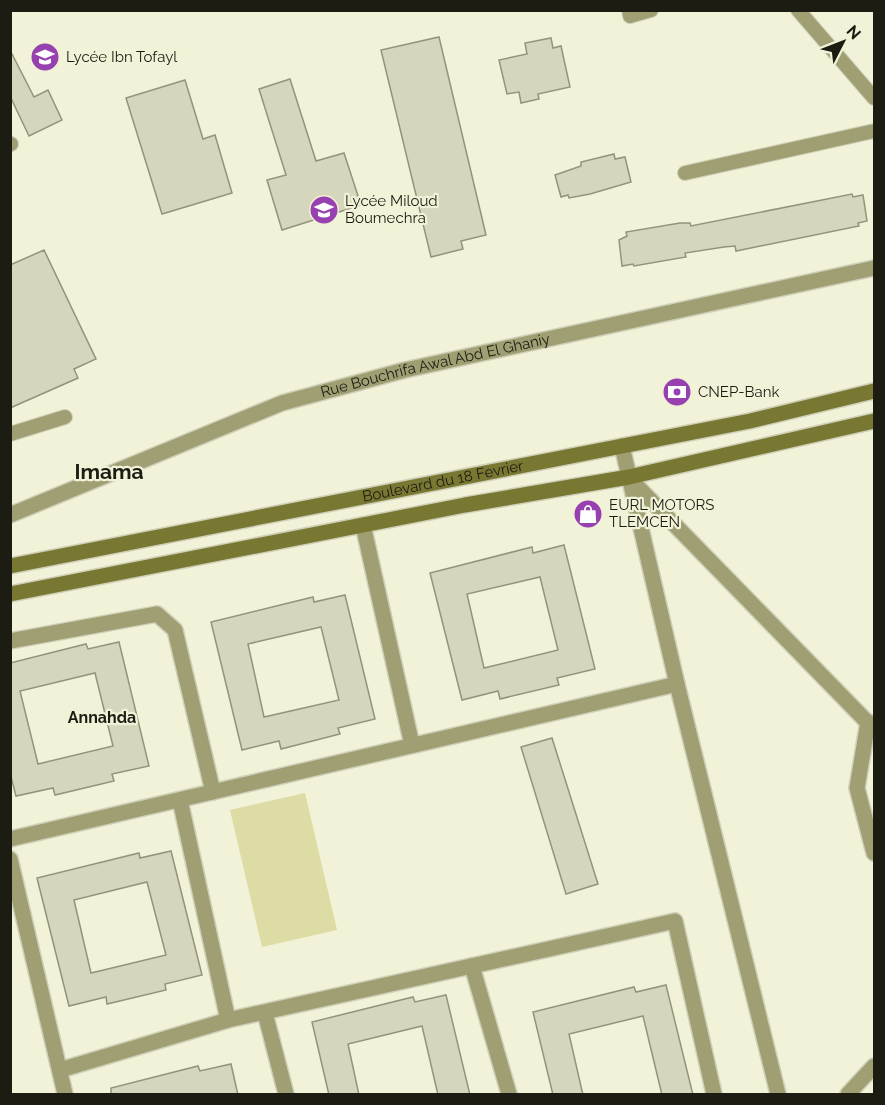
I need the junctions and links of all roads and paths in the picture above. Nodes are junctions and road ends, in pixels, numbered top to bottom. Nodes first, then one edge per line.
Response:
1 (628, 10) edge
2 (651, 10) edge
3 (798, 10) edge
4 (874, 98) edge
5 (874, 131) edge
6 (685, 173) dead end
7 (874, 268) edge
8 (874, 391) edge
9 (65, 417) dead end
10 (874, 421) edge
11 (10, 434) edge
12 (622, 446) junction
13 (629, 477) junction
14 (10, 515) edge
15 (363, 525) junction
16 (10, 566) edge
17 (10, 594) edge
18 (10, 641) edge
19 (677, 684) junction
20 (871, 726) edge
21 (412, 745) junction
22 (213, 792) junction
23 (180, 800) junction
24 (10, 839) edge
25 (874, 853) edge
26 (10, 859) edge
27 (472, 966) junction
28 (265, 1013) junction
29 (228, 1020) junction
30 (874, 1066) edge
31 (60, 1071) junction
32 (65, 1095) edge
33 (286, 1095) edge
34 (509, 1095) edge
35 (714, 1095) edge
36 (778, 1095) edge
37 (848, 1095) edge

1 - 2 lane
3 - 4 lane
5 - 6 lane
7 - 14 street, Rue Bouchrifa Awal Abd El Ghaniy
8 - 12 main road, Boulevard du 18 Fevrier
9 - 11 lane
10 - 13 main road, Boulevard du 18 Fevrier
12 - 13 street
12 - 16 main road, Boulevard du 18 Fevrier
13 - 15 main road, Boulevard du 18 Fevrier
13 - 19 street
13 - 20 street
15 - 17 main road, Boulevard du 18 Fevrier
15 - 21 street
18 - 22 street
19 - 21 street
19 - 36 street
20 - 25 street
21 - 22 street
22 - 23 street
23 - 24 street
23 - 29 street
26 - 31 street
27 - 28 street
27 - 34 street
27 - 35 street
28 - 29 street
28 - 33 street
29 - 31 street
30 - 37 street
31 - 32 street

